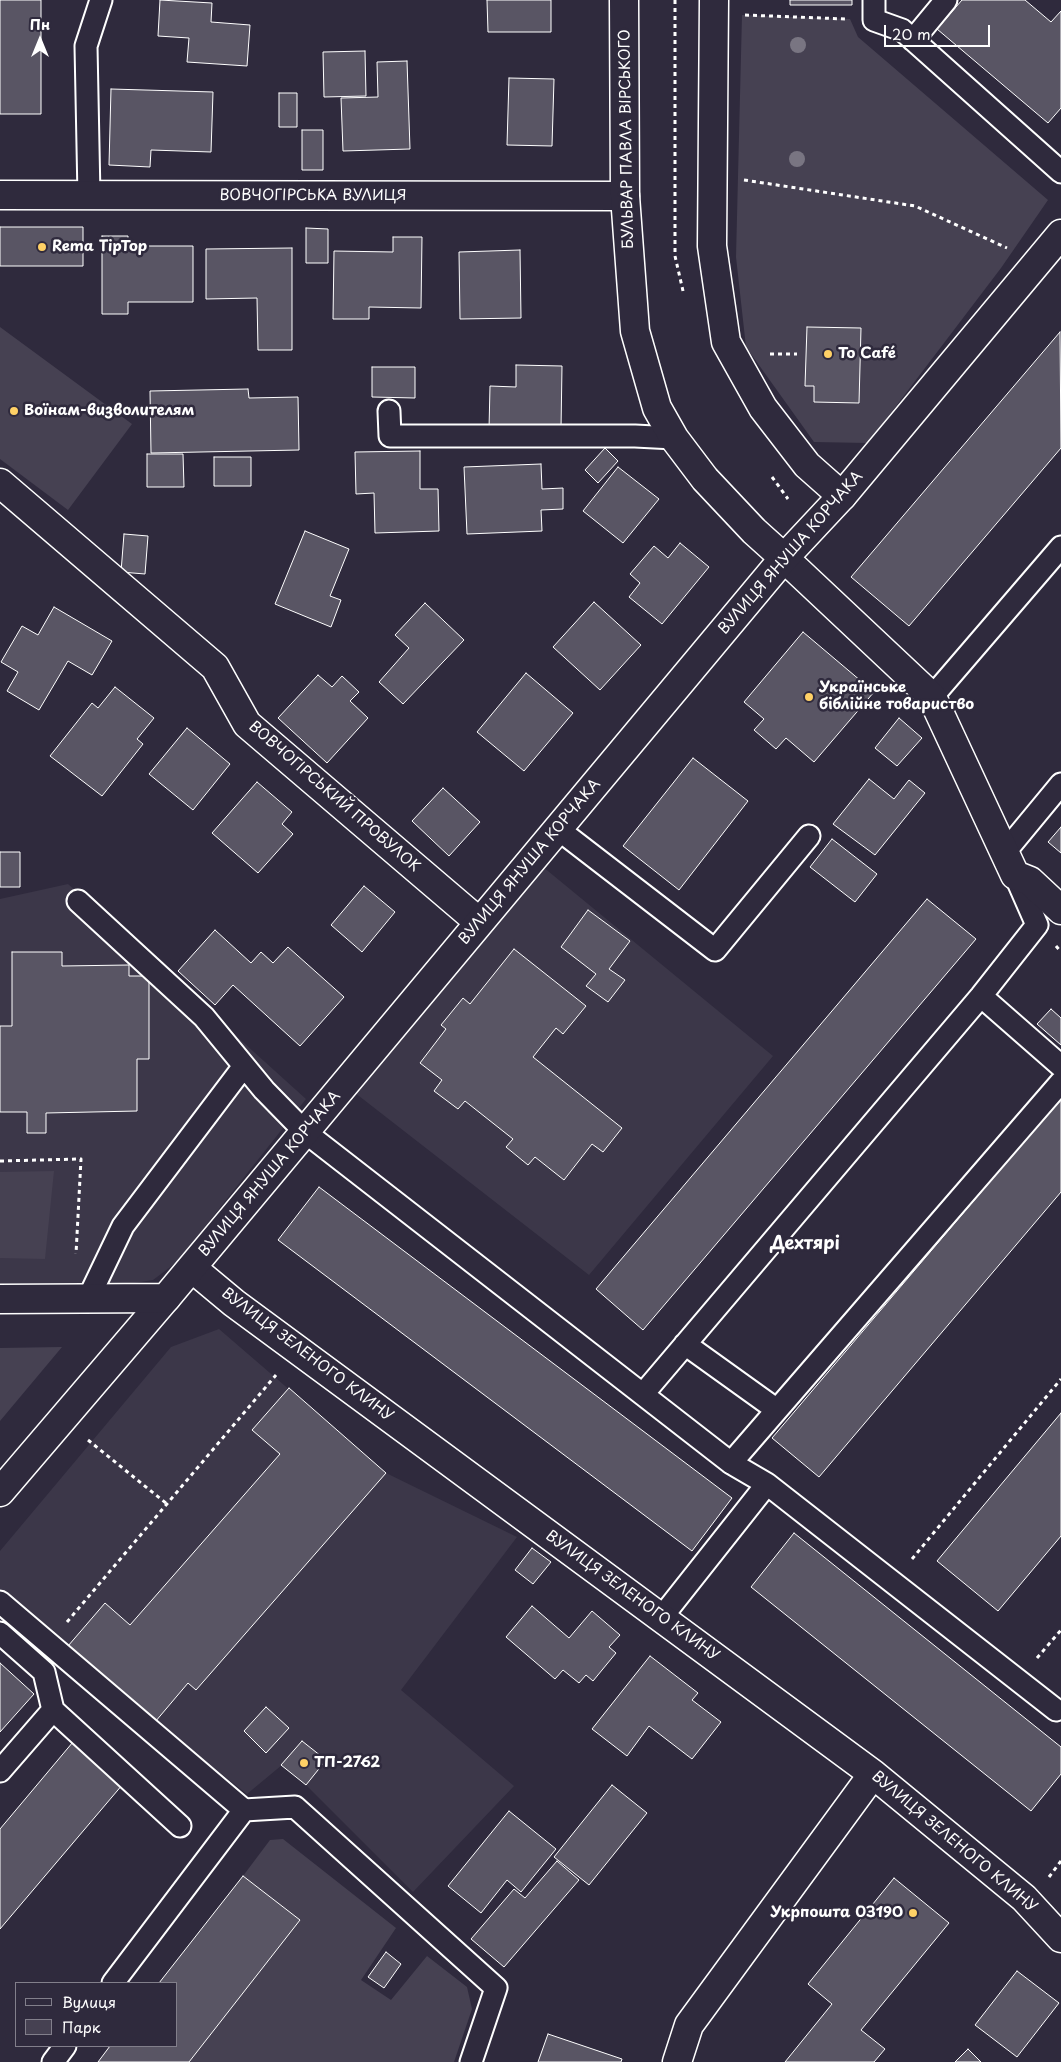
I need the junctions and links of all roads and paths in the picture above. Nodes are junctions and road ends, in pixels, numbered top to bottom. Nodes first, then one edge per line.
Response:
1 (101, 0) edge
2 (624, 0) edge
3 (714, 0) edge
4 (946, 0) edge
5 (874, 10) edge
6 (742, 15) dead end
7 (913, 40) junction
8 (1061, 172) edge
9 (739, 179) dead end
10 (0, 195) edge
11 (89, 196) junction
12 (625, 196) junction
13 (1061, 234) edge
14 (1013, 250) dead end
15 (1052, 262) edge
16 (797, 354) dead end
17 (761, 355) dead end
18 (389, 411) dead end
19 (674, 438) junction
20 (0, 483) edge
21 (842, 496) junction
22 (1061, 546) edge
23 (784, 558) junction
24 (932, 697) junction
25 (1061, 784) edge
26 (558, 829) junction
27 (809, 836) dead end
28 (1009, 864) junction
29 (78, 901) dead end
30 (1061, 910) edge
31 (480, 922) junction
32 (981, 996) junction
33 (244, 1066) junction
34 (1061, 1066) edge
35 (1061, 1082) edge
36 (305, 1132) junction
37 (0, 1161) edge
38 (76, 1258) dead end
39 (192, 1268) junction
40 (166, 1298) junction
41 (0, 1299) edge
42 (88, 1299) junction
43 (685, 1344) junction
44 (298, 1350) junction
45 (1061, 1379) edge
46 (643, 1394) junction
47 (777, 1410) junction
48 (86, 1438) dead end
49 (731, 1463) junction
50 (767, 1484) junction
51 (0, 1492) edge
52 (167, 1504) junction
53 (908, 1563) dead end
54 (0, 1602) edge
55 (661, 1618) junction
56 (0, 1633) edge
57 (49, 1644) junction
58 (53, 1710) junction
59 (1056, 1710) dead end
60 (0, 1771) edge
61 (873, 1774) junction
62 (244, 1810) junction
63 (180, 1826) dead end
64 (1061, 1861) edge
65 (1045, 1881) dead end
66 (1061, 1938) edge
67 (114, 1982) edge
68 (65, 2047) edge
69 (53, 2062) edge
70 (471, 2062) edge
71 (677, 2062) edge

1 - 11 lane
2 - 12 street, БУЛЬВАР ПАВЛА ВІРСЬКОГО
3 - 21 street
4 - 7 lane
5 - 6 path
5 - 7 lane
7 - 8 lane
9 - 14 path
10 - 11 street, ВОВЧОГІРСЬКА ВУЛИЦЯ
11 - 12 street, ВОВЧОГІРСЬКА ВУЛИЦЯ
12 - 19 street, БУЛЬВАР ПАВЛА ВІРСЬКОГО
13 - 15 street, ВУЛИЦЯ ЯНУША КОРЧАКА
15 - 21 street, ВУЛИЦЯ ЯНУША КОРЧАКА
16 - 17 path
18 - 19 lane
19 - 23 street, БУЛЬВАР ПАВЛА ВІРСЬКОГО
20 - 31 street, ВОВЧОГІРСЬКИЙ ПРОВУЛОК
21 - 23 street, ВУЛИЦЯ ЯНУША КОРЧАКА
22 - 24 lane
23 - 24 street, БУЛЬВАР ПАВЛА ВІРСЬКОГО
23 - 26 street, ВУЛИЦЯ ЯНУША КОРЧАКА
24 - 28 street
25 - 28 lane
26 - 27 lane
26 - 31 street, ВУЛИЦЯ ЯНУША КОРЧАКА
28 - 30 street
28 - 32 lane
29 - 33 lane
31 - 36 street, ВУЛИЦЯ ЯНУША КОРЧАКА
32 - 34 lane
32 - 43 lane
33 - 36 lane
33 - 42 lane
35 - 47 lane
36 - 39 street, ВУЛИЦЯ ЯНУША КОРЧАКА
36 - 46 lane
37 - 38 path
39 - 40 street, ВУЛИЦЯ ЯНУША КОРЧАКА
39 - 44 street, ВУЛИЦЯ ЗЕЛЕНОГО КЛИНУ
40 - 42 street
40 - 51 street, ВУЛИЦЯ ЯНУША КОРЧАКА
41 - 42 street
43 - 46 lane
43 - 47 lane
44 - 52 path
44 - 55 street, ВУЛИЦЯ ЗЕЛЕНОГО КЛИНУ
45 - 53 path
46 - 49 lane
47 - 49 lane
48 - 52 path
49 - 50 lane
50 - 55 lane
50 - 59 lane
52 - 57 path
54 - 57 lane
55 - 61 street, ВУЛИЦЯ ЗЕЛЕНОГО КЛИНУ
56 - 58 lane
57 - 62 lane
58 - 60 lane
58 - 63 lane
61 - 66 street, ВУЛИЦЯ ЗЕЛЕНОГО КЛИНУ
61 - 71 street
62 - 67 lane
62 - 70 lane
64 - 65 path
68 - 69 lane

